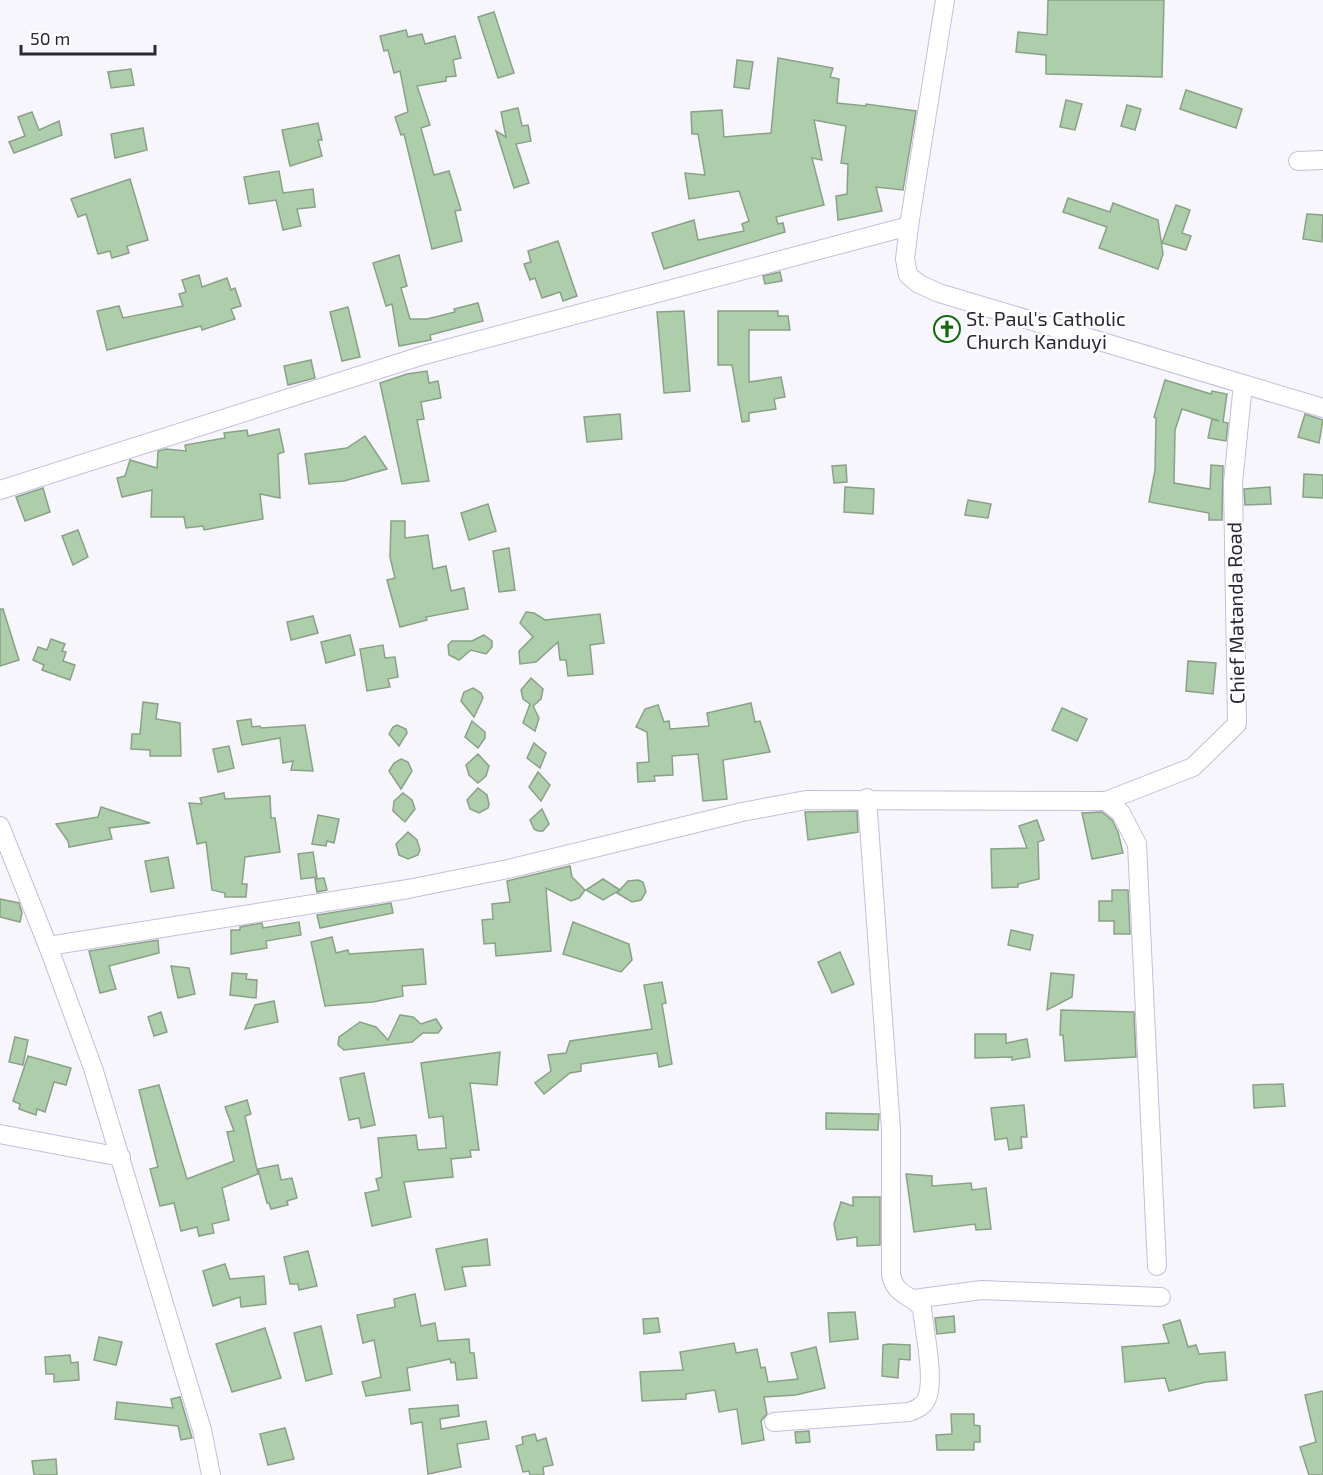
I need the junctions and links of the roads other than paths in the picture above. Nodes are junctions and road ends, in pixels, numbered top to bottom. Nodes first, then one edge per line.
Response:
1 (945, 0) edge
2 (1323, 160) edge
3 (1298, 161) dead end
4 (909, 226) junction
5 (1243, 384) junction
6 (1323, 408) edge
7 (0, 490) edge
8 (867, 798) junction
9 (1106, 801) junction
10 (0, 826) edge
11 (48, 946) junction
12 (0, 1134) edge
13 (121, 1157) junction
14 (1157, 1266) dead end
15 (1161, 1297) dead end
16 (914, 1299) junction
17 (774, 1422) dead end
18 (211, 1475) edge

1 - 4 street
2 - 3 street
4 - 5 street
4 - 7 street
5 - 6 street
5 - 9 street, Chief Matanda Road
8 - 9 street
8 - 11 street
8 - 16 street
9 - 14 street
10 - 11 street
11 - 13 street
12 - 13 street
13 - 18 street
15 - 16 street
16 - 17 street

